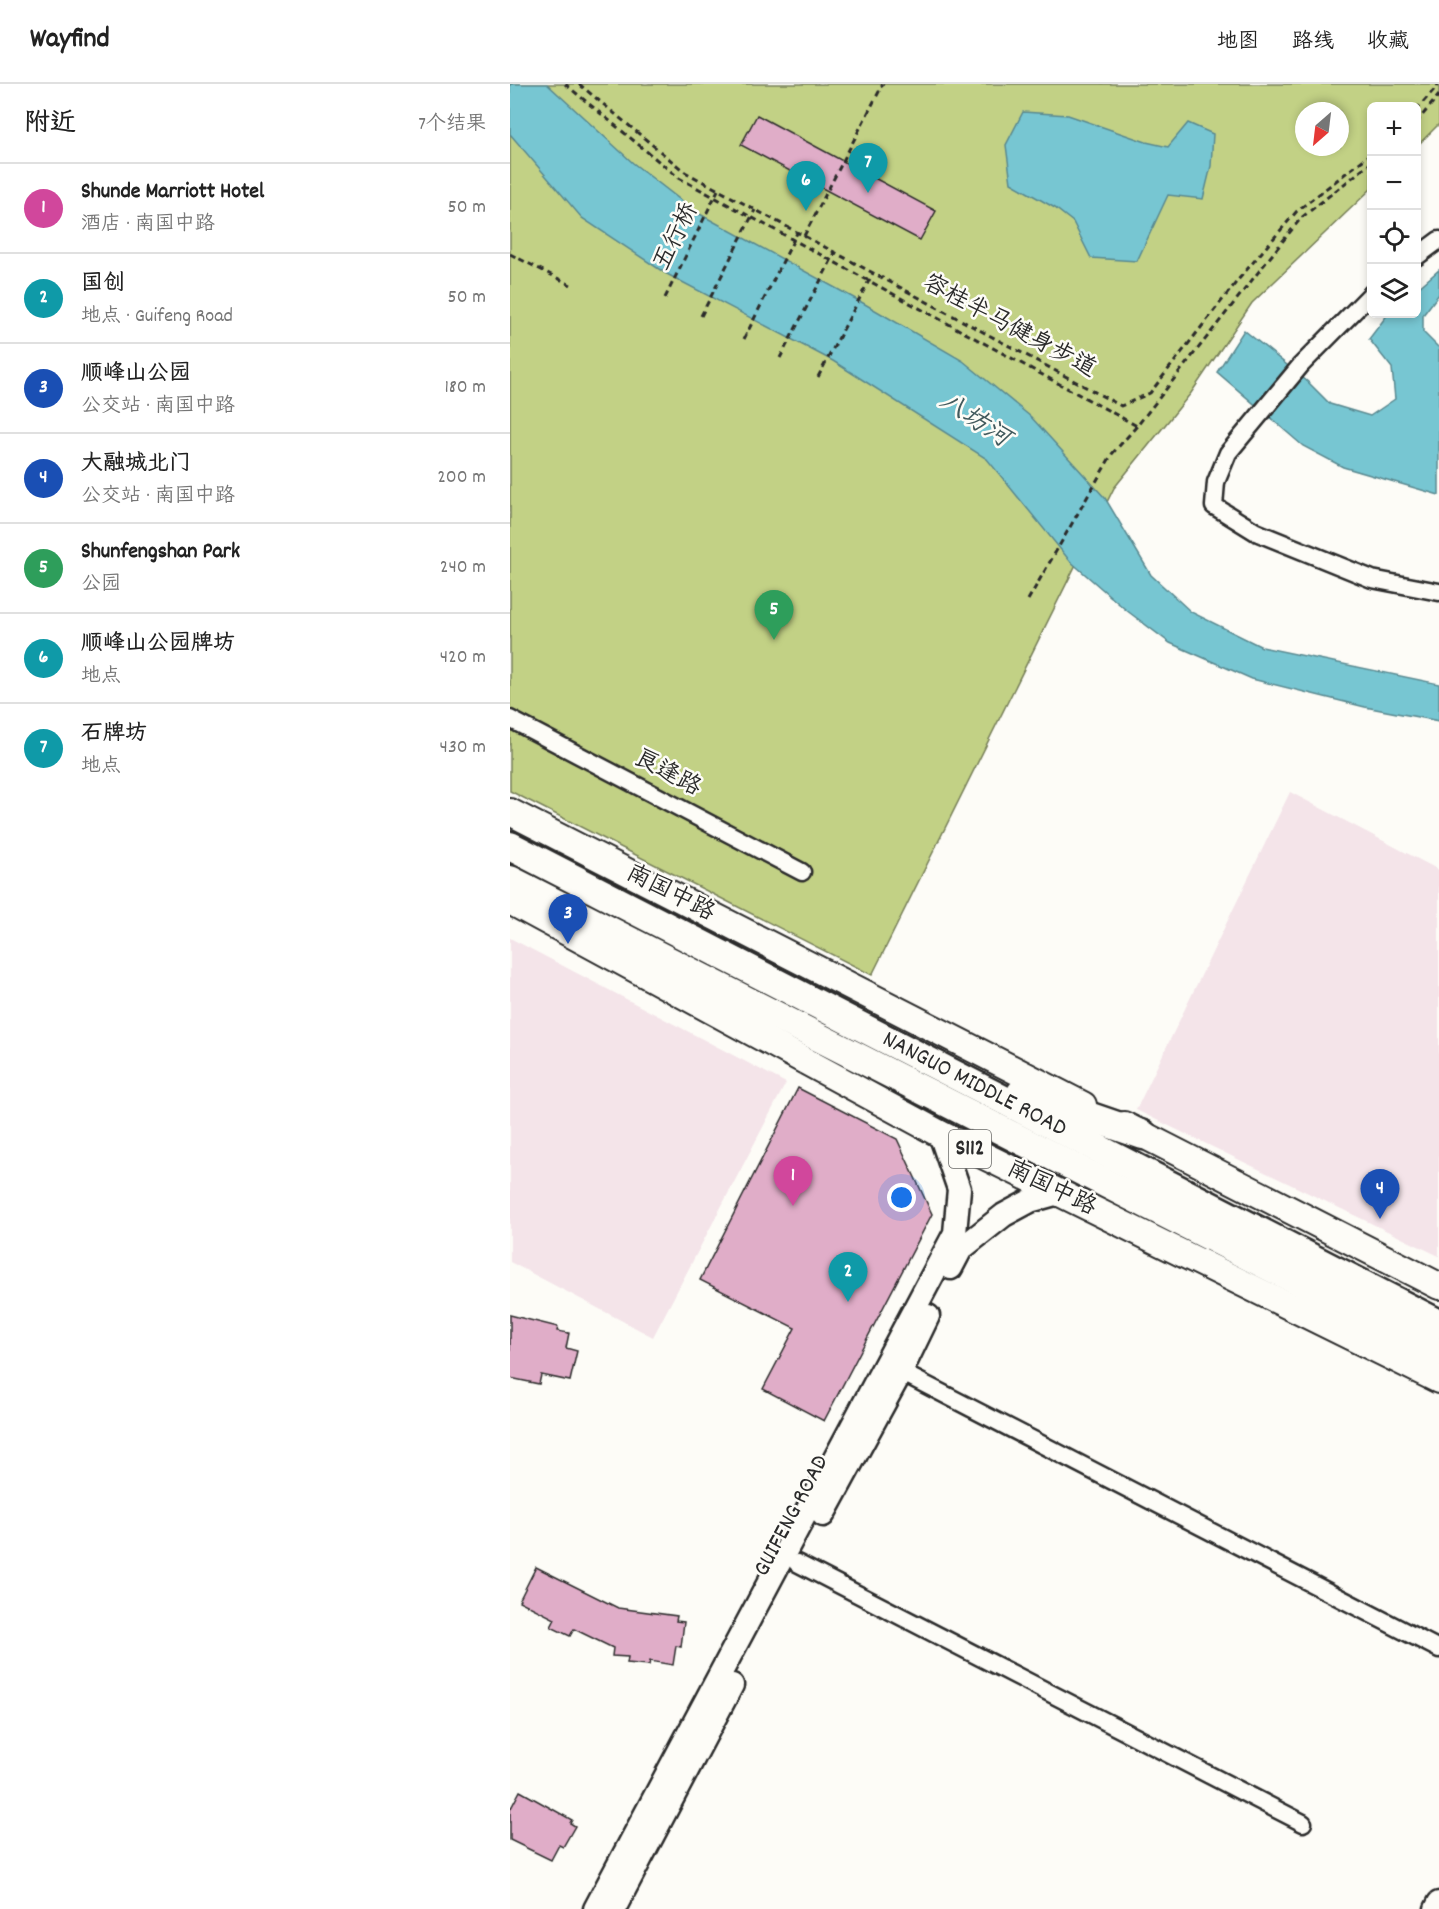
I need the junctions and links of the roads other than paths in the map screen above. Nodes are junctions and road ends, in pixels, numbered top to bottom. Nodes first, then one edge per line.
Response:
1 (1439, 240) edge
2 (1421, 253) edge
3 (1367, 297) edge
4 (1439, 592) edge
5 (510, 719) edge
6 (510, 812) edge
7 (510, 846) edge
8 (802, 872) dead end
9 (510, 879) edge
10 (510, 901) edge
11 (924, 1059) junction
12 (940, 1134) junction
13 (1143, 1135) junction
14 (1059, 1193) junction
15 (1439, 1286) edge
16 (1439, 1323) edge
17 (1439, 1353) edge
18 (901, 1372) junction
19 (1439, 1380) edge
20 (797, 1563) junction
21 (1439, 1650) edge
22 (1304, 1823) dead end
23 (1439, 1903) edge
24 (595, 1909) edge
25 (614, 1909) edge
26 (1436, 1909) edge

1 - 2 street
3 - 4 street
5 - 8 street, 良逢路
6 - 13 main road, 南国中路
7 - 11 highway, NANGUO MIDDLE ROAD / S112
9 - 17 highway, NANGUO MIDDLE ROAD / S112
10 - 12 main road, 南国中路 / S112
11 - 13 highway
11 - 16 highway, NANGUO MIDDLE ROAD / S112
12 - 14 main road, 南国中路 / S112
12 - 24 street
13 - 15 main road, 南国中路
14 - 18 street, GUIFENG ROAD
14 - 19 main road, 南国中路 / S112
18 - 20 street, GUIFENG ROAD
18 - 21 street
20 - 22 street
20 - 25 street, GUIFENG ROAD
23 - 26 street

